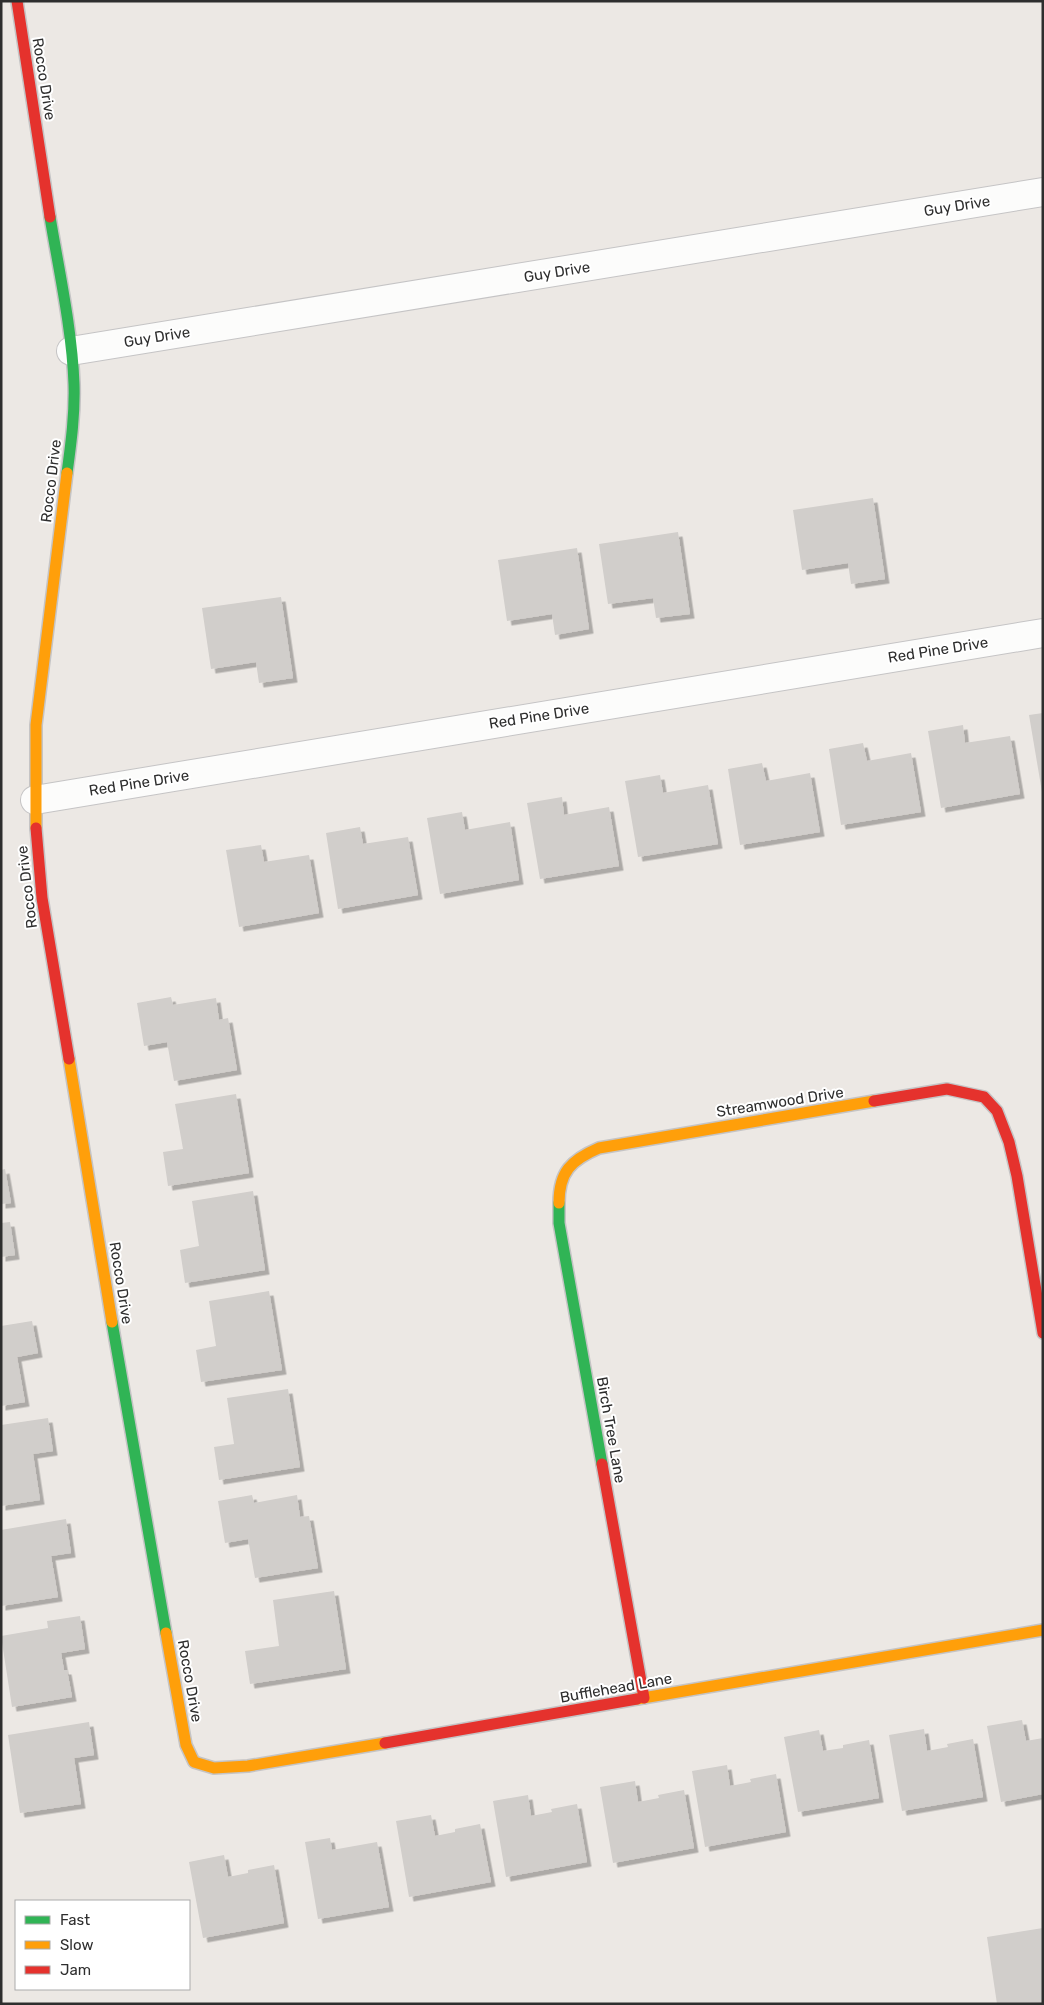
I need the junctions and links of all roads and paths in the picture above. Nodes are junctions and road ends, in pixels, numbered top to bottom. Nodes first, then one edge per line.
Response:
1 (17, 1) edge
2 (1043, 192) edge
3 (71, 351) junction
4 (1043, 633) edge
5 (35, 800) junction
6 (568, 1169) joint
7 (1043, 1333) edge
8 (1043, 1630) edge
9 (644, 1698) junction
10 (194, 1762) joint

1 - 3 street, Rocco Drive
2 - 3 street, Guy Drive
3 - 5 street, Rocco Drive
4 - 5 street, Red Pine Drive
5 - 10 street, Rocco Drive
6 - 7 street, Streamwood Drive
6 - 9 street, Birch Tree Lane
8 - 9 street, Bufflehead Lane
9 - 10 street, Bufflehead Lane

